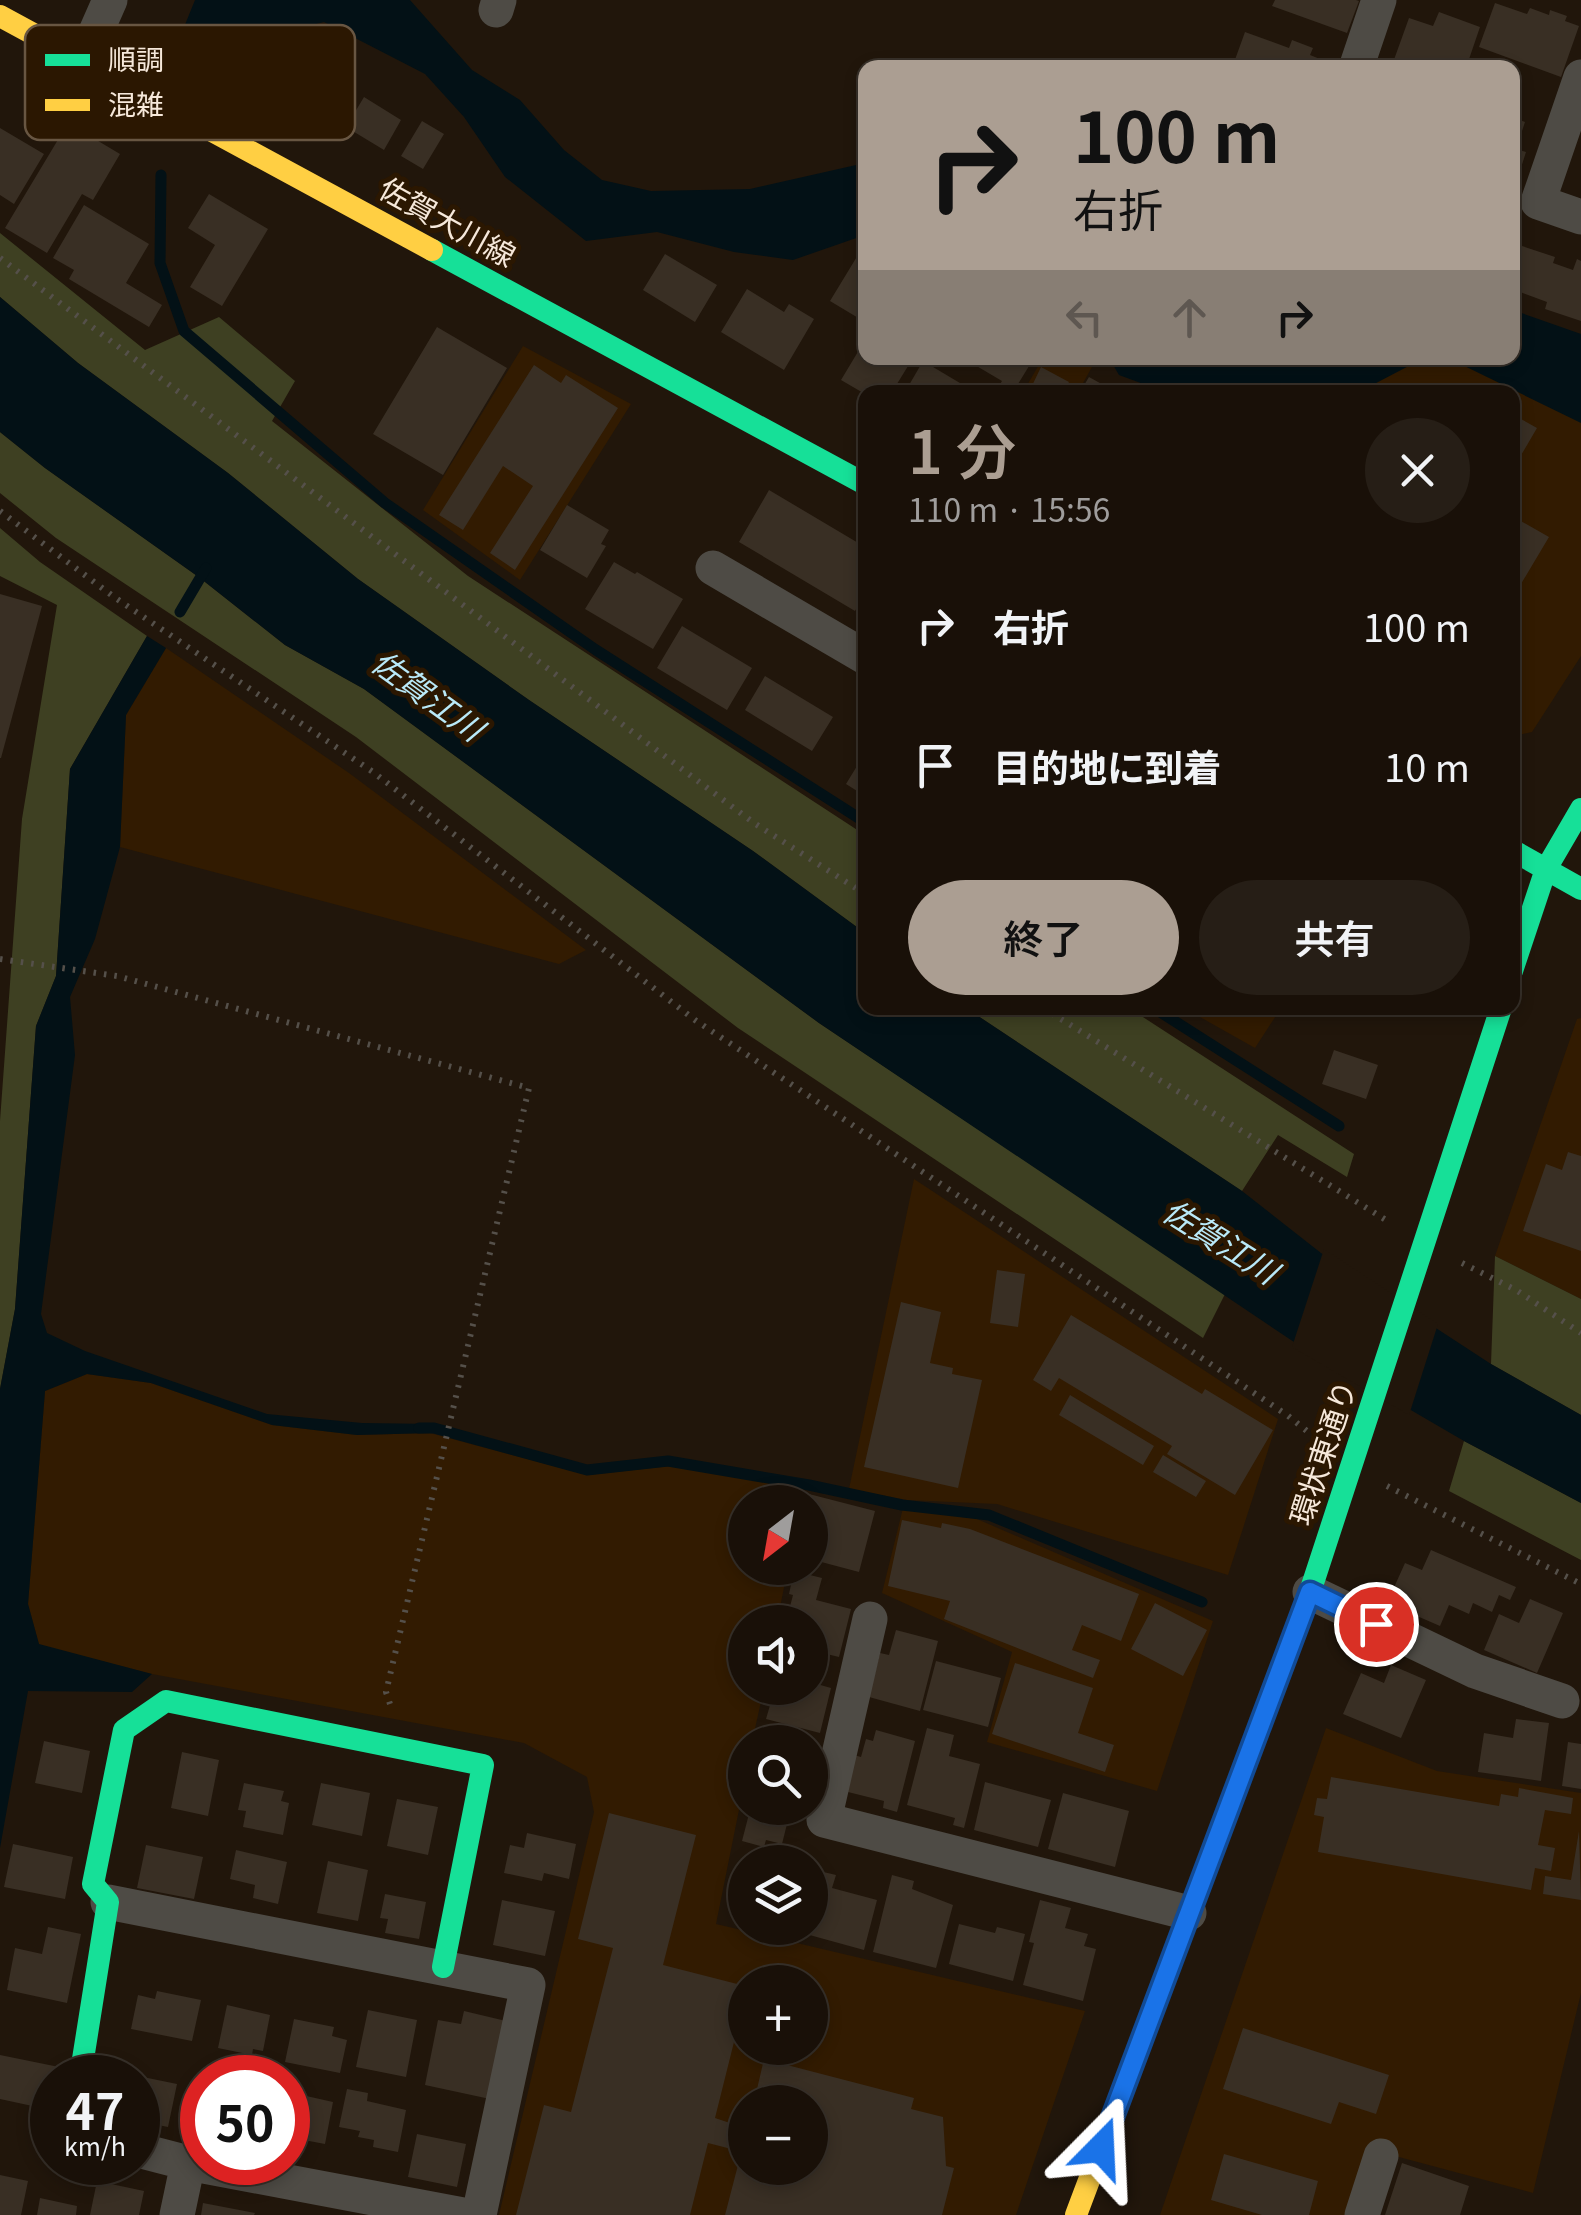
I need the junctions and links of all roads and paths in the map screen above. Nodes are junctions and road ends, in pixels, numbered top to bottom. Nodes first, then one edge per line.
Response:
1 (110, 0) edge
2 (1380, 0) edge
3 (0, 16) edge
4 (99, 25) edge
5 (25, 29) edge
6 (1359, 60) edge
7 (1581, 77) edge
8 (233, 140) edge
9 (1525, 197) edge
10 (1581, 217) edge
11 (0, 258) edge
12 (858, 480) edge
13 (0, 511) edge
14 (713, 568) dead end
15 (858, 653) edge
16 (1581, 810) edge
17 (1520, 854) edge
18 (1546, 869) junction
19 (1581, 889) edge
20 (858, 890) edge
21 (1520, 947) edge
22 (0, 959) edge
23 (1054, 1015) edge
24 (1499, 1015) edge
25 (1424, 1242) junction
26 (1581, 1333) edge
27 (1352, 1468) junction
28 (1581, 1584) edge
29 (1310, 1592) junction
30 (870, 1619) dead end
31 (1562, 1701) dead end
32 (395, 1747) junction
33 (108, 1902) junction
34 (1190, 1912) junction
35 (443, 1968) junction
36 (84, 2055) edge
37 (1382, 2156) dead end
38 (183, 2185) edge
39 (308, 2185) edge
40 (1108, 2196) dead end
41 (177, 2215) edge
42 (464, 2215) edge
43 (478, 2215) edge
44 (1076, 2215) edge
45 (1362, 2215) edge

1 - 4 street
2 - 6 street
3 - 5 main road, 佐賀大川線
7 - 9 street
8 - 12 main road, 佐賀大川線
9 - 10 street
11 - 20 path
13 - 27 path
14 - 15 street
16 - 18 main road
17 - 18 main road
18 - 19 main road
18 - 21 main road
22 - 32 path
23 - 25 path
24 - 25 main road, 環状東通り
25 - 26 path
25 - 27 main road, 環状東通り
27 - 28 path
27 - 29 main road, 環状東通り
29 - 31 street
29 - 34 main road, 環状東通り
30 - 34 street
32 - 33 main road
32 - 35 main road
33 - 35 street
33 - 36 main road
34 - 40 main road, 環状東通り
34 - 44 main road, 環状東通り
35 - 43 street
37 - 45 street
38 - 41 street
39 - 42 street

